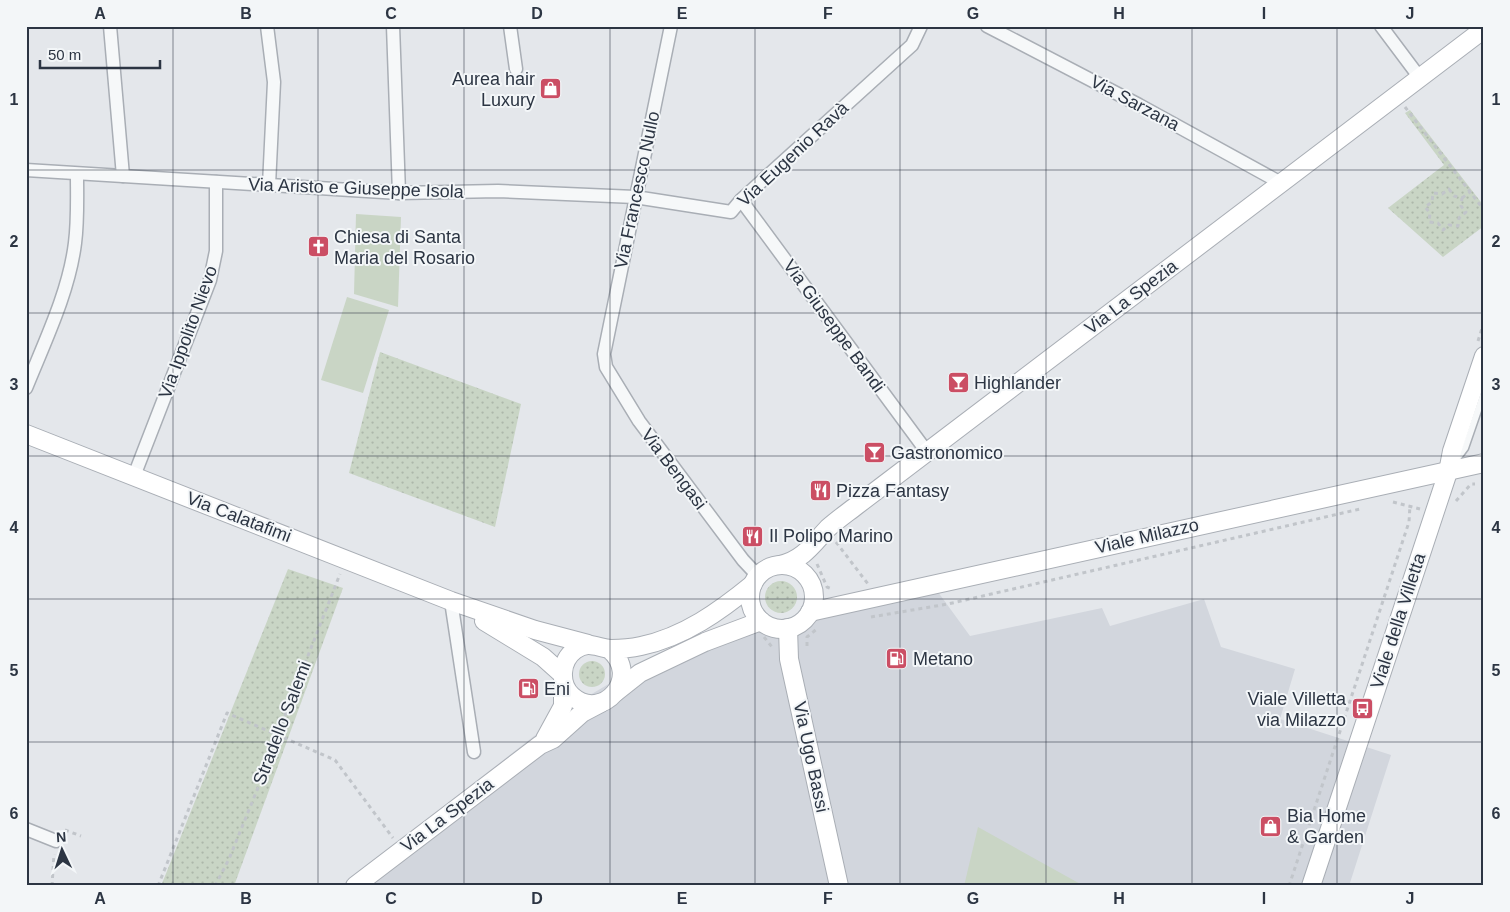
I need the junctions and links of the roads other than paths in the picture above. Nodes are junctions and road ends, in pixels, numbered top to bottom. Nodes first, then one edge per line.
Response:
1 (110, 26) edge
2 (267, 26) edge
3 (393, 26) edge
4 (510, 26) edge
5 (671, 26) edge
6 (920, 26) edge
7 (987, 26) edge
8 (1381, 26) edge
9 (1484, 29) edge
10 (516, 69) dead end
11 (1420, 78) junction
12 (26, 170) edge
13 (77, 174) junction
14 (123, 176) junction
15 (216, 182) junction
16 (1281, 183) junction
17 (269, 185) junction
18 (399, 193) junction
19 (635, 197) junction
20 (741, 200) junction
21 (604, 354) joint
22 (1484, 356) edge
23 (26, 388) edge
24 (1484, 393) edge
25 (26, 434) edge
26 (927, 452) junction
27 (1484, 463) edge
28 (1448, 472) junction
29 (134, 476) junction
30 (780, 565) junction
31 (756, 580) junction
32 (451, 602) junction
33 (810, 612) junction
34 (759, 627) junction
35 (788, 628) junction
36 (588, 644) junction
37 (609, 649) junction
38 (563, 677) junction
39 (616, 693) junction
40 (601, 703) junction
41 (540, 745) junction
42 (474, 752) dead end
43 (26, 829) edge
44 (56, 841) road end
45 (355, 886) edge
46 (839, 886) edge
47 (1311, 886) edge

1 - 14 street
2 - 17 street
3 - 18 street
4 - 10 street
5 - 19 street, Via Francesco Nullo
6 - 20 street, Via Eugenio Ravà
7 - 16 street, Via Sarzana
8 - 11 street
9 - 11 main road, Via La Spezia
11 - 16 main road, Via La Spezia
12 - 13 street, Via Aristo e Giuseppe Isola
13 - 14 street, Via Aristo e Giuseppe Isola
13 - 23 street
14 - 15 street, Via Aristo e Giuseppe Isola
15 - 17 street, Via Aristo e Giuseppe Isola
15 - 29 street, Via Ippolito Nievo
16 - 26 main road, Via La Spezia
17 - 18 street, Via Aristo e Giuseppe Isola
18 - 19 street, Via Aristo e Giuseppe Isola
19 - 20 street, Via Eugenio Ravà
19 - 21 street, Via Francesco Nullo
20 - 26 street, Via Giuseppe Bandi
21 - 31 street, Via Bengasi
22 - 28 main road, Viale della Villetta
24 - 28 lane
25 - 29 main road, Via Calatafimi
26 - 30 main road, Via La Spezia
27 - 28 main road, Viale Milazzo
28 - 33 main road, Viale Milazzo
28 - 47 main road, Viale della Villetta
29 - 32 main road, Via Calatafimi
30 - 31 main road, Via La Spezia
30 - 33 main road
31 - 34 main road
31 - 37 main road, Via La Spezia
32 - 36 main road, Via Calatafimi
32 - 38 main road, Via Calatafimi
32 - 42 street
33 - 35 main road
34 - 35 main road
34 - 39 main road, Via La Spezia
35 - 46 main road, Via Ugo Bassi
36 - 37 main road, Via La Spezia
36 - 38 main road, Via La Spezia
37 - 39 main road
38 - 40 main road
38 - 41 main road, Via La Spezia
39 - 40 main road, Via La Spezia
40 - 41 main road, Via La Spezia
41 - 45 main road, Via La Spezia
43 - 44 street

